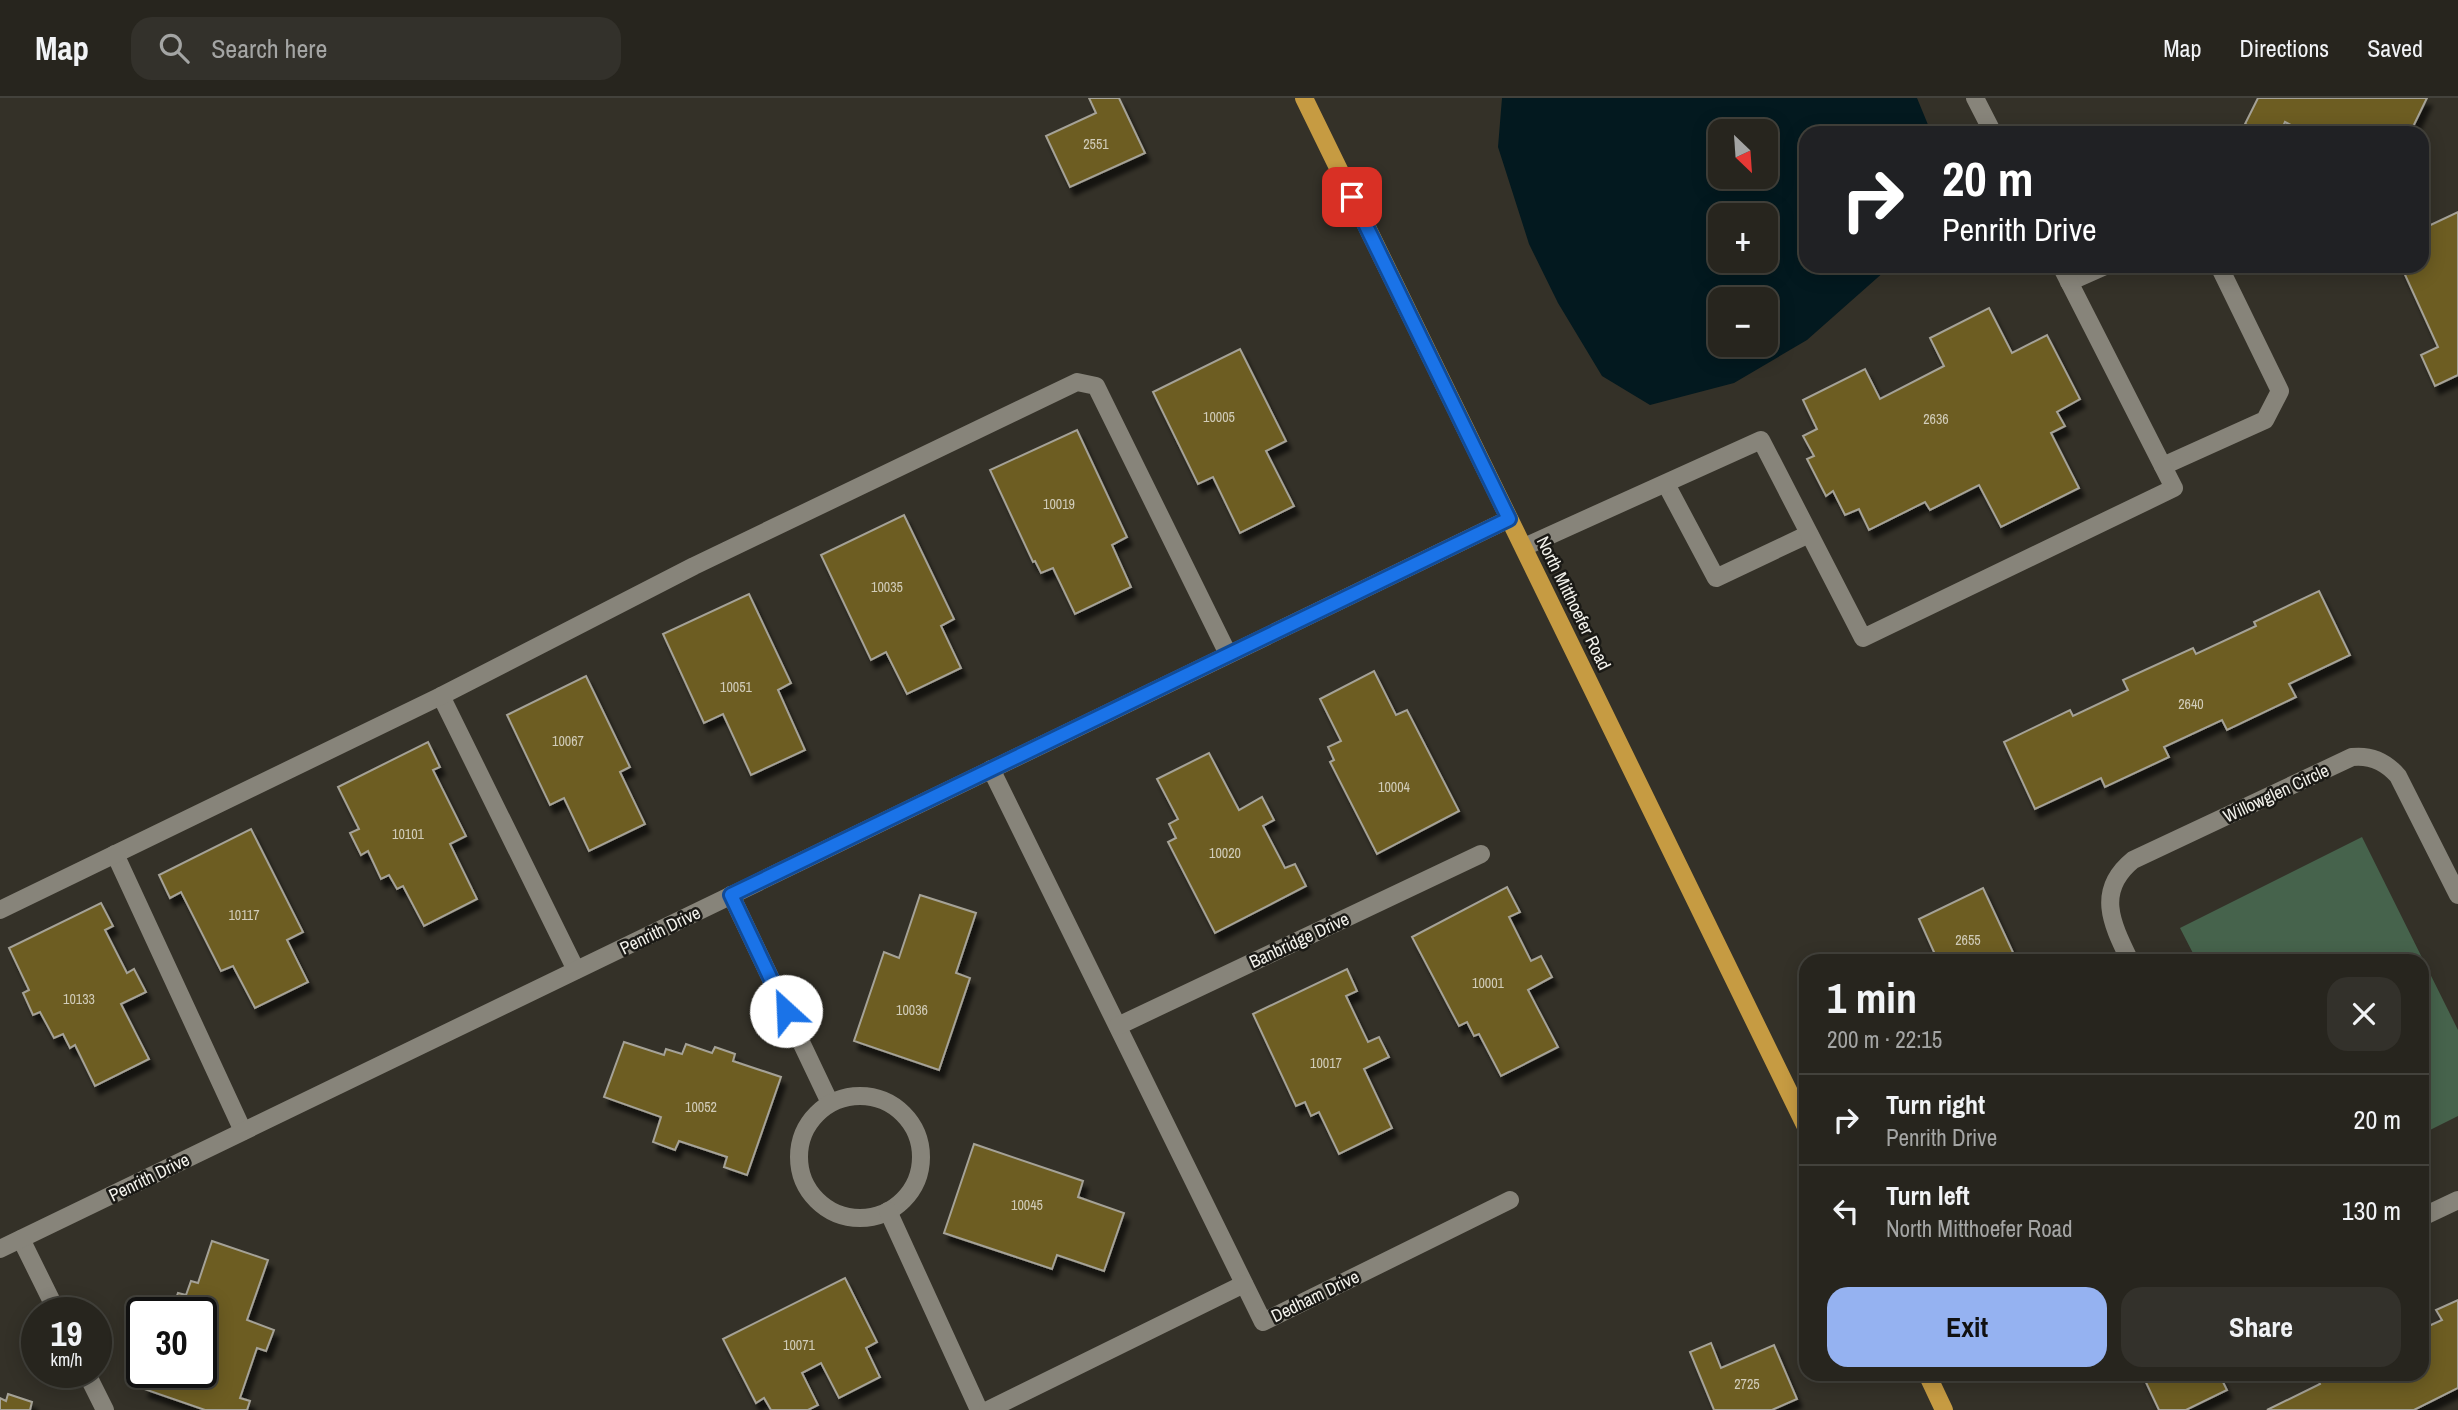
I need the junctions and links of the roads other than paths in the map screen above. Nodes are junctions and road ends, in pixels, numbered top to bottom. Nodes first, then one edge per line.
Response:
1 (1304, 98) edge
2 (1975, 98) edge
3 (1989, 126) edge
4 (2221, 273) edge
5 (2065, 274) edge
6 (2163, 466) junction
7 (1666, 484) junction
8 (1509, 519) junction
9 (1809, 534) junction
10 (1524, 547) junction
11 (1228, 654) junction
12 (441, 696) junction
13 (992, 769) junction
14 (115, 854) junction
15 (1481, 854) dead end
16 (731, 895) junction
17 (2458, 895) edge
18 (0, 910) edge
19 (2127, 954) edge
20 (576, 971) junction
21 (1118, 1026) junction
22 (830, 1103) junction
23 (1799, 1113) edge
24 (243, 1132) junction
25 (1510, 1200) dead end
26 (2458, 1200) edge
27 (888, 1211) junction
28 (2429, 1214) edge
29 (21, 1239) junction
30 (0, 1249) edge
31 (1244, 1284) junction
32 (50, 1297) edge
33 (1930, 1381) edge
34 (94, 1388) edge
35 (104, 1410) edge
36 (979, 1410) edge
37 (988, 1410) edge
38 (1944, 1410) edge

1 - 8 main road, North Mitthoefer Road
2 - 3 street
4 - 6 street
5 - 6 street
6 - 9 street
7 - 9 street
7 - 9 street
7 - 10 street
8 - 10 main road, North Mitthoefer Road
8 - 11 street, Penrith Drive
10 - 23 main road, North Mitthoefer Road
11 - 12 street
11 - 13 street, Penrith Drive
12 - 14 street
12 - 20 street
13 - 16 street, Penrith Drive
13 - 21 street
14 - 18 street
14 - 24 street
15 - 21 street, Banbridge Drive
16 - 20 street, Penrith Drive
16 - 22 street
17 - 19 street, Willowglen Circle
20 - 24 street, Penrith Drive
21 - 31 street
22 - 27 street
22 - 27 street
24 - 29 street, Penrith Drive
25 - 31 street, Dedham Drive
26 - 28 street
27 - 36 street
29 - 30 street, Penrith Drive
29 - 32 street
31 - 37 street
33 - 38 main road
34 - 35 street

